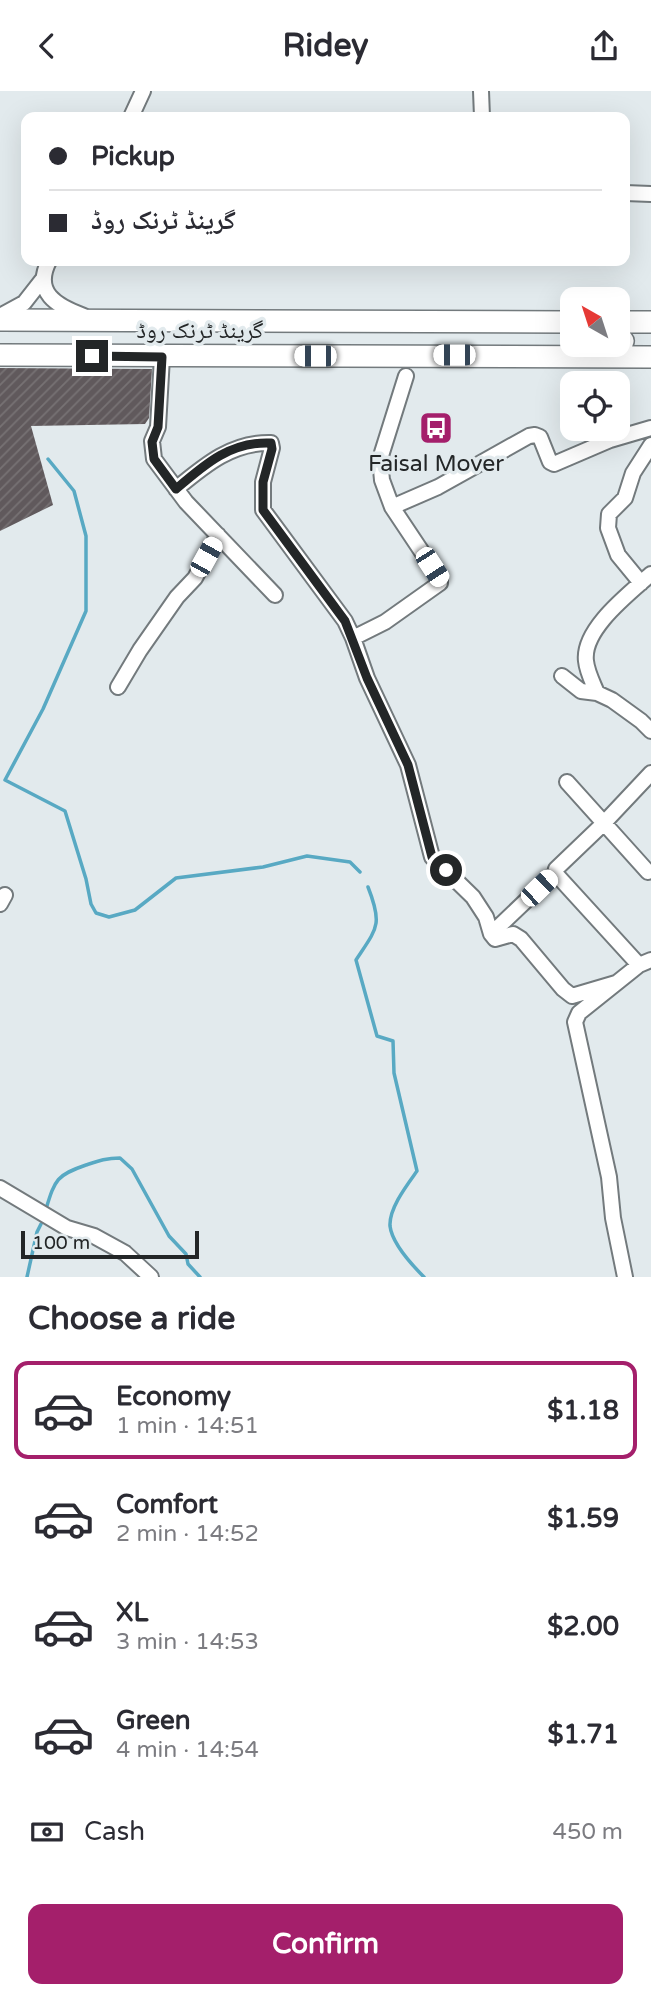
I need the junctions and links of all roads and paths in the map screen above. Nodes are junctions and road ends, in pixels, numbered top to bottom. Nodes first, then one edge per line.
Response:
1 (142, 91) edge
2 (481, 91) edge
3 (133, 112) edge
4 (482, 112) edge
5 (630, 193) edge
6 (651, 194) edge
7 (46, 266) edge
8 (42, 280) junction
9 (0, 318) edge
10 (95, 321) junction
11 (487, 321) junction
12 (560, 322) edge
13 (630, 322) edge
14 (651, 322) edge
15 (560, 328) edge
16 (0, 355) edge
17 (560, 356) edge
18 (162, 357) junction
19 (630, 357) edge
20 (651, 357) edge
21 (406, 376) dead end
22 (651, 428) edge
23 (651, 445) edge
24 (176, 489) junction
25 (392, 507) junction
26 (218, 535) junction
27 (646, 579) edge
28 (275, 594) dead end
29 (352, 638) junction
30 (562, 676) dead end
31 (118, 687) dead end
32 (597, 693) junction
33 (651, 731) edge
34 (651, 773) edge
35 (567, 782) dead end
36 (603, 824) junction
37 (648, 872) dead end
38 (555, 873) junction
39 (491, 934) junction
40 (645, 963) edge
41 (616, 983) junction
42 (0, 1188) edge
43 (151, 1277) edge
44 (625, 1277) edge

1 - 3 street
2 - 4 street
5 - 6 street
7 - 8 street
8 - 9 street
8 - 10 street
9 - 10 highway, گرینڈ ٹرنک روڈ
10 - 11 highway, گرینڈ ٹرنک روڈ
11 - 12 highway, گرینڈ ٹرنک روڈ
11 - 15 highway
13 - 14 highway
16 - 18 highway, گرینڈ ٹرنک روڈ
17 - 18 highway, گرینڈ ٹرنک روڈ
18 - 24 street
19 - 20 highway, گرینڈ ٹرنک روڈ
21 - 25 street
22 - 25 street
23 - 27 street
24 - 26 street
24 - 29 street
25 - 29 street
26 - 28 street
26 - 31 street
27 - 32 street
29 - 39 street
30 - 32 street
32 - 33 street
34 - 36 street
35 - 36 street
36 - 37 street
36 - 38 street
38 - 39 street
38 - 40 street
39 - 41 street
40 - 41 street
41 - 44 street
42 - 43 street

